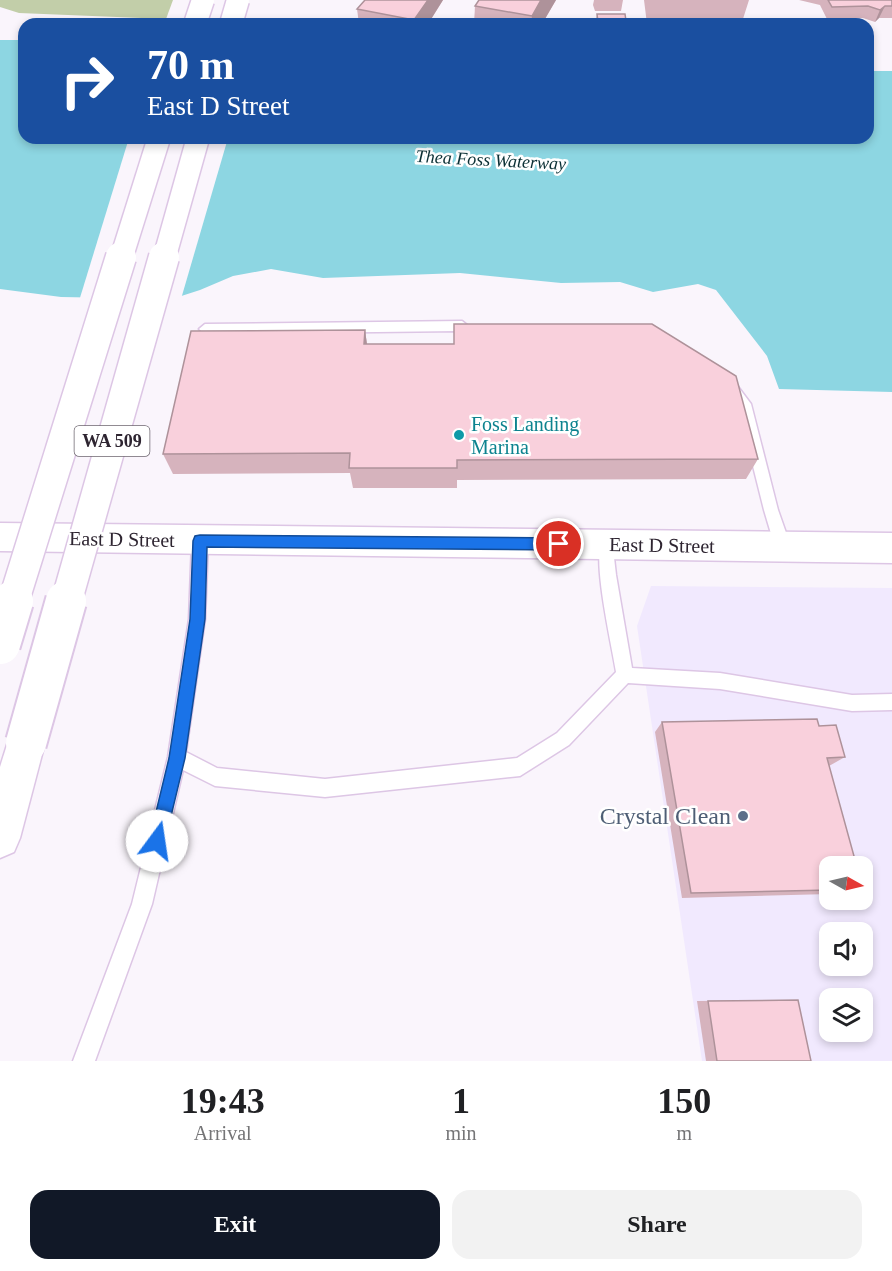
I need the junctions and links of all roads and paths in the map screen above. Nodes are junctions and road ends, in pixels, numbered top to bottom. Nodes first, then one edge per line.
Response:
1 (203, 0) edge
2 (238, 0) edge
3 (197, 18) edge
4 (233, 18) edge
5 (157, 144) edge
6 (196, 144) edge
7 (205, 329) edge
8 (484, 333) edge
9 (718, 378) edge
10 (0, 537) edge
11 (200, 541) junction
12 (607, 545) junction
13 (783, 547) junction
14 (892, 548) edge
15 (0, 644) edge
16 (624, 675) junction
17 (892, 702) edge
18 (177, 758) junction
19 (0, 838) edge
20 (84, 1061) edge

1 - 3 main road, bridge
2 - 4 main road, bridge
5 - 15 main road, WA 509, bridge
6 - 19 main road, WA 509, bridge
7 - 8 lane
9 - 13 lane
10 - 11 main road, East D Street
11 - 12 main road, East D Street
11 - 18 lane
12 - 13 main road, East D Street
12 - 16 lane
13 - 14 main road, East D Street
16 - 17 lane
16 - 18 lane
18 - 20 lane

